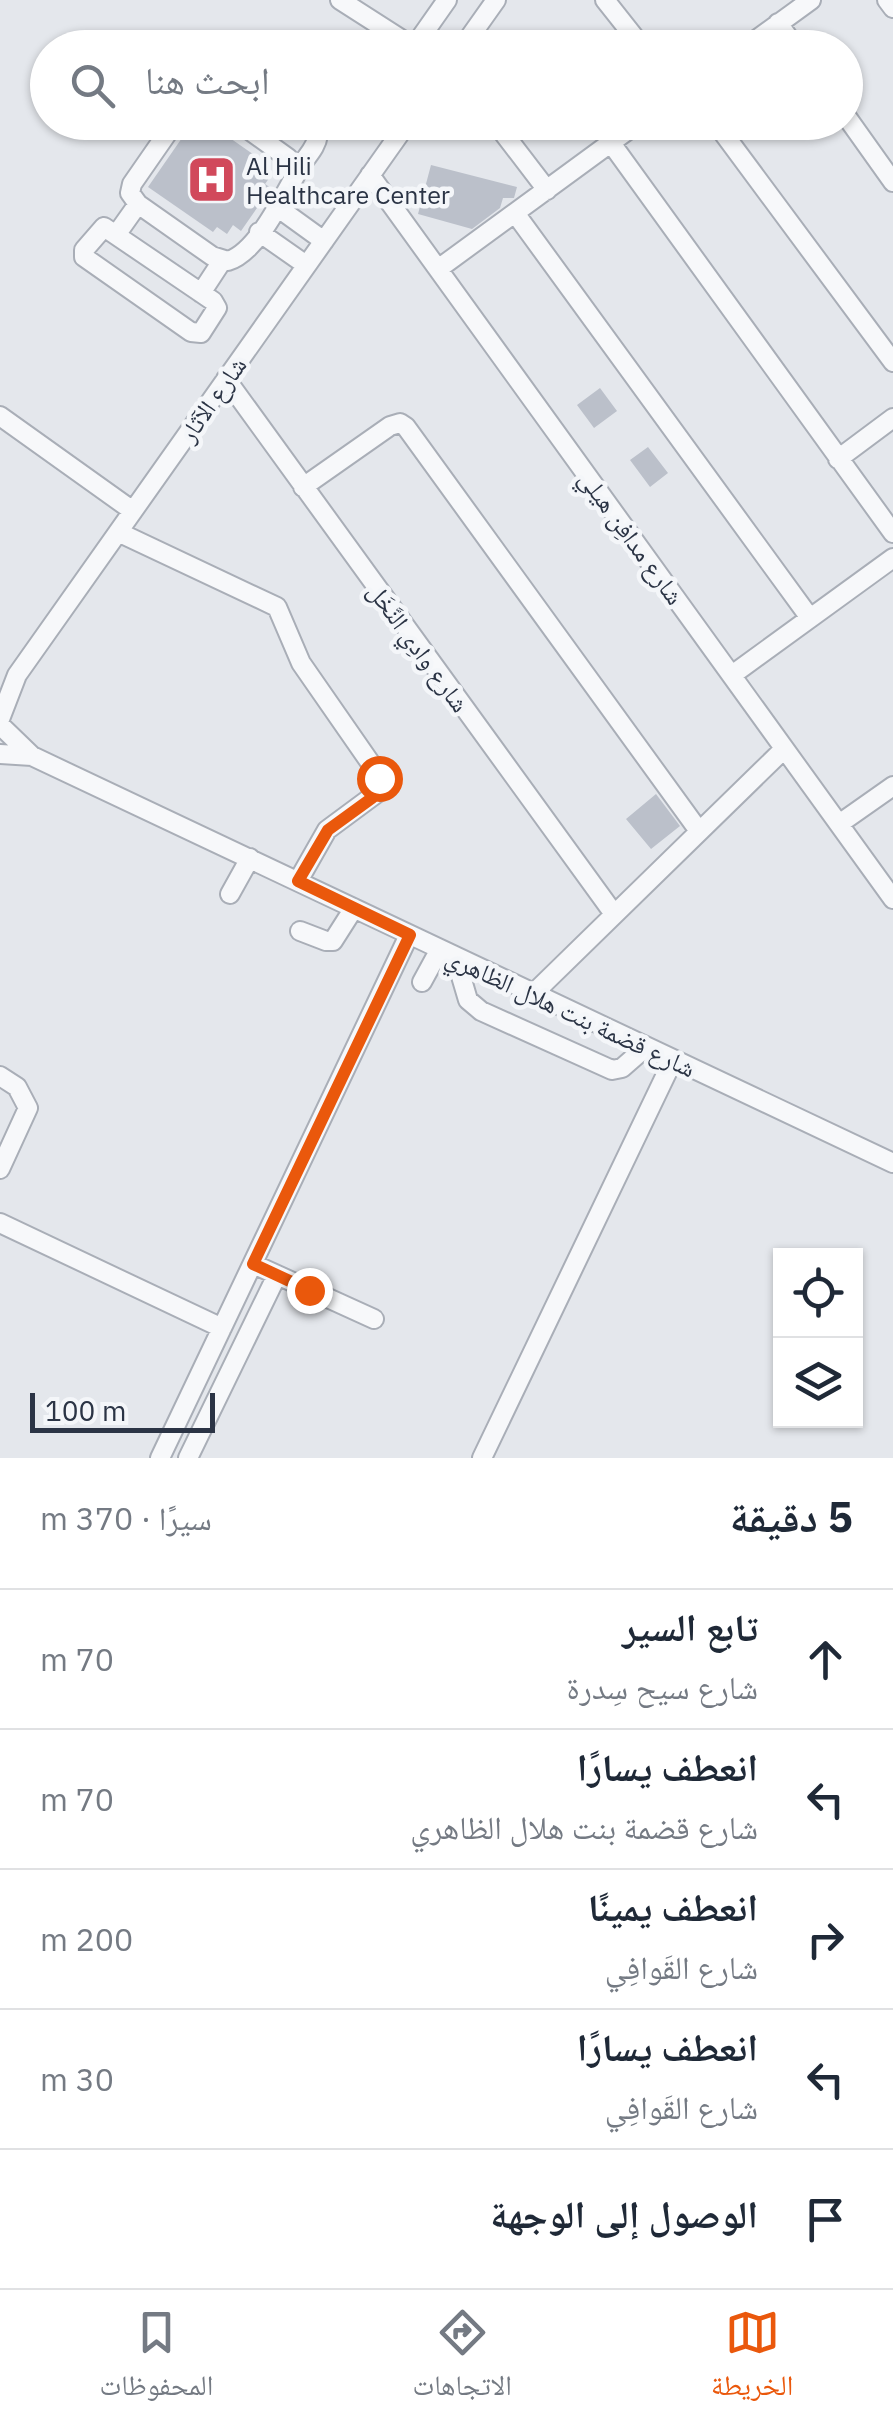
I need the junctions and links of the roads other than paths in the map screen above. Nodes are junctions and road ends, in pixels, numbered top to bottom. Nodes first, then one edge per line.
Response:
1 (340, 0) edge
2 (448, 0) edge
3 (496, 0) edge
4 (605, 0) edge
5 (811, 0) edge
6 (887, 0) edge
7 (893, 8) edge
8 (778, 24) junction
9 (387, 30) edge
10 (426, 30) edge
11 (475, 30) edge
12 (629, 30) edge
13 (770, 30) edge
14 (782, 30) edge
15 (162, 140) edge
16 (263, 140) edge
17 (318, 140) edge
18 (395, 140) edge
19 (510, 140) edge
20 (615, 140) edge
21 (728, 140) edge
22 (863, 140) edge
23 (611, 143) junction
24 (296, 172) junction
25 (370, 174) junction
26 (893, 182) edge
27 (547, 190) junction
28 (138, 204) junction
29 (277, 207) junction
30 (515, 214) junction
31 (259, 232) junction
32 (116, 234) junction
33 (324, 241) junction
34 (222, 260) junction
35 (306, 266) junction
36 (438, 269) junction
37 (201, 293) junction
38 (893, 362) edge
39 (226, 379) junction
40 (0, 416) edge
41 (893, 418) edge
42 (838, 459) junction
43 (303, 488) junction
44 (133, 511) junction
45 (118, 532) junction
46 (893, 533) edge
47 (893, 558) edge
48 (810, 618) junction
49 (17, 674) junction
50 (732, 675) junction
51 (0, 687) edge
52 (1, 727) edge
53 (784, 748) junction
54 (0, 754) edge
55 (32, 756) junction
56 (893, 786) edge
57 (839, 824) junction
58 (699, 831) junction
59 (250, 858) junction
60 (298, 881) junction
61 (230, 894) dead end
62 (893, 899) edge
63 (354, 908) junction
64 (614, 914) junction
65 (300, 931) dead end
66 (410, 935) junction
67 (447, 953) junction
68 (422, 982) dead end
69 (534, 993) junction
70 (646, 1047) junction
71 (673, 1060) junction
72 (0, 1076) edge
73 (893, 1163) edge
74 (0, 1169) edge
75 (0, 1223) edge
76 (253, 1264) junction
77 (277, 1275) junction
78 (374, 1318) dead end
79 (222, 1328) junction
80 (160, 1458) edge
81 (188, 1458) edge
82 (482, 1458) edge

1 - 9 street
2 - 10 street
3 - 11 street
4 - 12 street
5 - 8 street
6 - 7 street
8 - 13 street
8 - 14 street
15 - 28 street
16 - 24 street
17 - 24 street
18 - 25 street, شارع الآثار
19 - 27 street
20 - 23 street
21 - 38 street
22 - 26 street
23 - 27 street
23 - 42 street
24 - 29 street
25 - 33 street, شارع الآثار
25 - 36 street, شارع مدافِن هيلي
27 - 30 street
28 - 32 street
28 - 34 street
29 - 31 street
29 - 33 street
30 - 36 street
30 - 48 street
31 - 34 street
31 - 35 street
32 - 37 street
32 - 37 street
33 - 35 street, شارع الآثار
34 - 37 street
35 - 39 street, شارع الآثار
36 - 50 street, شارع مدافِن هيلي
39 - 43 street, شارع وادِي النَّخَل
39 - 44 street, شارع الآثار
40 - 44 street
41 - 42 street
42 - 46 street
43 - 58 street
43 - 64 street, شارع وادِي النَّخَل
44 - 45 street, شارع الآثار
45 - 49 street, شارع الآثار
45 - 60 street
47 - 48 street
48 - 50 street
49 - 51 street, شارع الآثار
49 - 52 street, شارع الآثار
50 - 53 street, شارع مدافِن هيلي
52 - 55 street, شارع قضمة بنت هلال الظاهري
53 - 57 street, شارع مدافِن هيلي
53 - 58 street
54 - 55 street, شارع قضمة بنت هلال الظاهري
55 - 59 street, شارع قضمة بنت هلال الظاهري
56 - 57 street
57 - 62 street, شارع مدافِن هيلي
58 - 64 street
59 - 60 street, شارع قضمة بنت هلال الظاهري
59 - 61 street
60 - 63 street, شارع قضمة بنت هلال الظاهري
63 - 65 street
63 - 66 street, شارع قضمة بنت هلال الظاهري
64 - 69 street
66 - 67 street, شارع قضمة بنت هلال الظاهري
66 - 76 street
67 - 68 street
67 - 69 street, شارع قضمة بنت هلال الظاهري
67 - 70 street
69 - 70 street, شارع قضمة بنت هلال الظاهري
70 - 71 street, شارع قضمة بنت هلال الظاهري
71 - 73 street, شارع قضمة بنت هلال الظاهري
71 - 82 street
72 - 74 street
75 - 79 street
76 - 77 street
76 - 79 street
77 - 78 street
77 - 81 street
79 - 80 street

